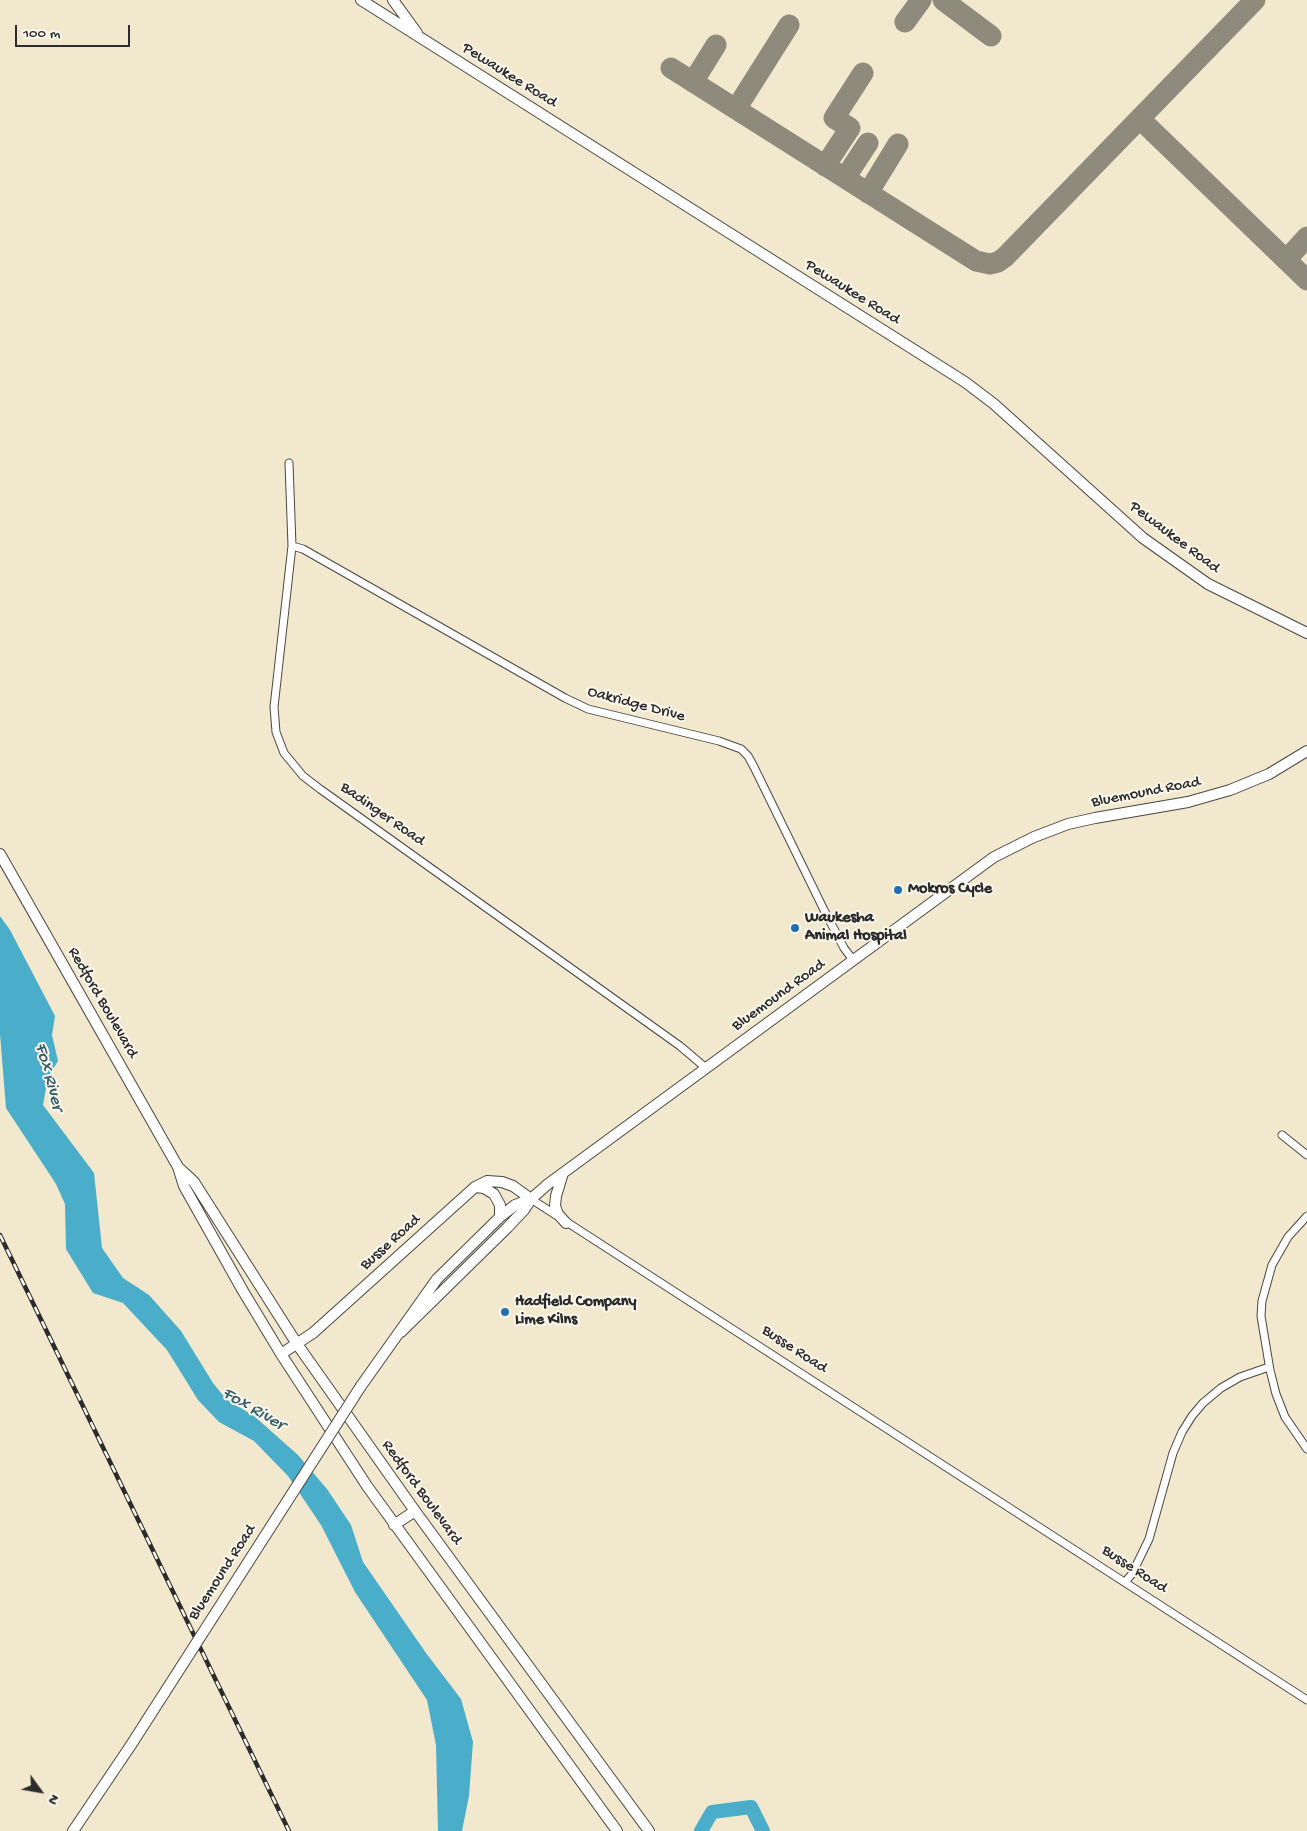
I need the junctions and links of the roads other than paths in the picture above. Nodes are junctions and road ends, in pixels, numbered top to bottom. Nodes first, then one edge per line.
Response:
1 (362, 0) edge
2 (393, 0) edge
3 (419, 36) junction
4 (289, 463) dead end
5 (292, 546) junction
6 (1307, 633) edge
7 (1307, 751) edge
8 (0, 854) edge
9 (854, 960) junction
10 (706, 1068) junction
11 (1282, 1135) dead end
12 (1307, 1156) edge
13 (178, 1167) junction
14 (563, 1173) junction
15 (475, 1187) junction
16 (531, 1199) junction
17 (1307, 1216) edge
18 (500, 1217) junction
19 (566, 1223) junction
20 (401, 1332) junction
21 (297, 1344) junction
22 (281, 1354) junction
23 (1269, 1367) junction
24 (1307, 1450) edge
25 (414, 1510) junction
26 (394, 1525) junction
27 (1125, 1582) junction
28 (1307, 1700) edge
29 (73, 1831) edge
30 (617, 1831) edge
31 (649, 1831) edge

1 - 3 main road, Pewaukee Road
2 - 3 main road
3 - 6 main road, Pewaukee Road
4 - 5 street, Badinger Road
5 - 9 street, Oakridge Drive
5 - 10 street, Badinger Road
7 - 9 main road, Bluemound Road
8 - 13 main road, Redford Boulevard
9 - 10 main road, Bluemound Road
10 - 14 main road, Bluemound Road
11 - 12 street
13 - 21 main road, Redford Boulevard
13 - 22 main road, Redford Boulevard
14 - 16 main road, Bluemound Road
14 - 19 main road
15 - 16 main road, Busse Road
15 - 18 main road
15 - 21 main road, Busse Road
16 - 18 main road, Bluemound Road
16 - 19 street, Busse Road
16 - 20 main road, Bluemound Road
17 - 23 street
18 - 20 main road, Bluemound Road
19 - 27 street, Busse Road
20 - 29 main road, Bluemound Road, bridge
21 - 22 main road, Busse Road
21 - 25 main road, Redford Boulevard
22 - 26 main road, Redford Boulevard
23 - 24 street
23 - 27 street
25 - 26 main road
25 - 31 main road, Redford Boulevard
26 - 30 main road, Redford Boulevard
27 - 28 street, Busse Road

